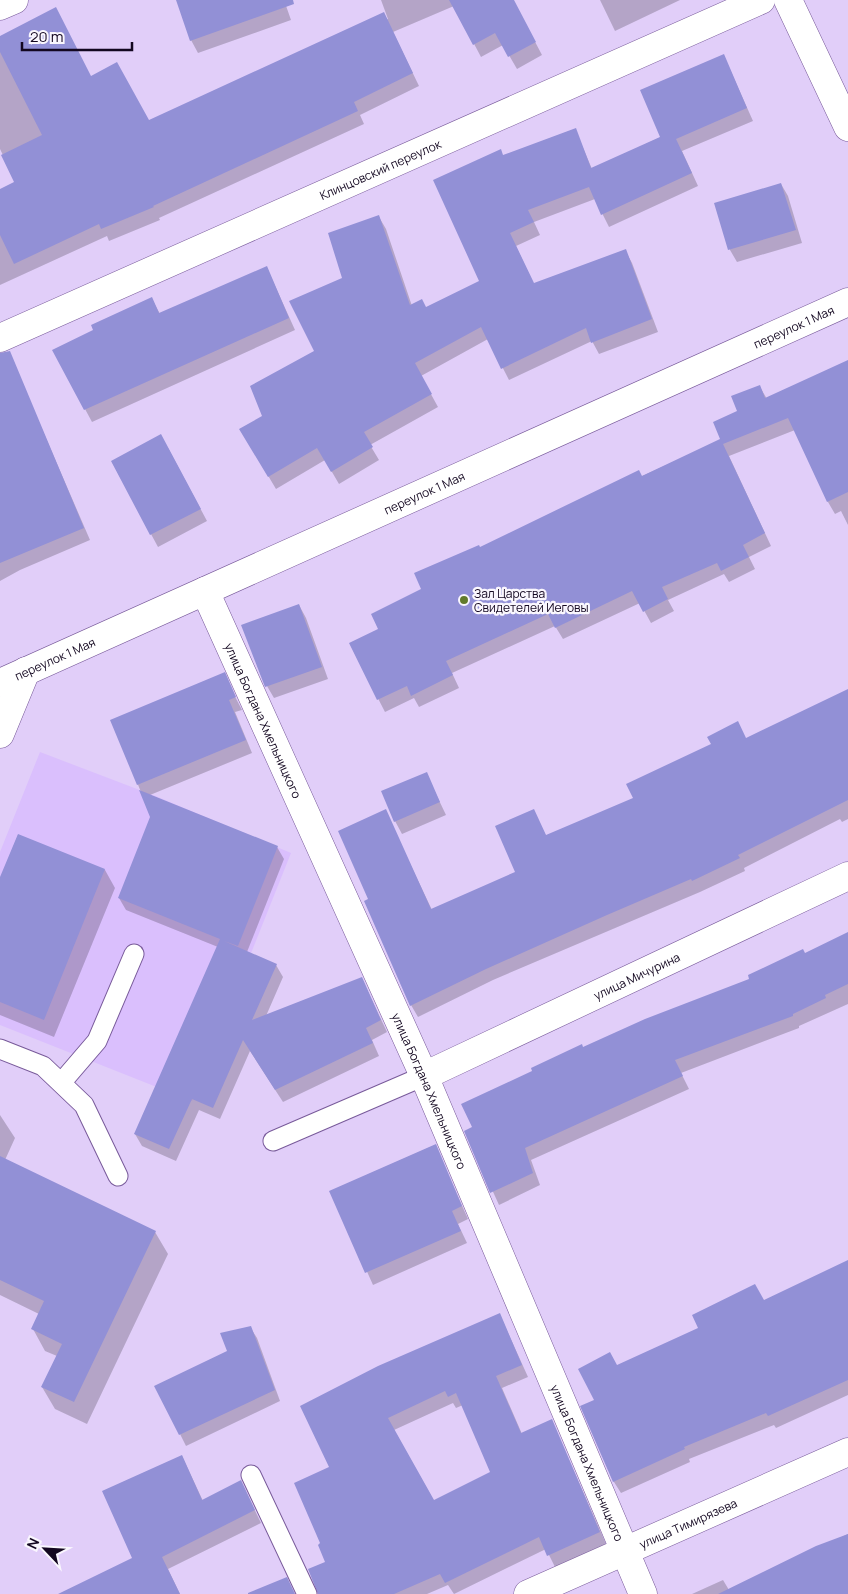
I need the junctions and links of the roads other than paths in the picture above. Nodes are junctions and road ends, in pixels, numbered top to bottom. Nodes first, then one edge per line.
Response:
1 (14, 0) edge
2 (760, 0) edge
3 (788, 0) edge
4 (0, 6) edge
5 (848, 127) edge
6 (848, 302) edge
7 (0, 338) edge
8 (205, 591) junction
9 (26, 671) junction
10 (0, 683) edge
11 (0, 734) edge
12 (848, 876) edge
13 (134, 954) dead end
14 (0, 1049) edge
15 (424, 1076) junction
16 (61, 1083) junction
17 (273, 1141) dead end
18 (118, 1176) dead end
19 (848, 1452) edge
20 (251, 1475) dead end
21 (624, 1551) junction
22 (307, 1594) edge
23 (528, 1594) edge
24 (642, 1594) edge

1 - 4 street
2 - 7 street, Клинцовский переулок
3 - 5 street
6 - 8 street, переулок 1 Мая
8 - 9 street, переулок 1 Мая
8 - 15 street, улица Богдана Хмельницкого
9 - 10 street, переулок 1 Мая
9 - 11 street
12 - 15 street, улица Мичурина
13 - 16 lane
14 - 16 lane
15 - 17 lane
15 - 21 street, улица Богдана Хмельницкого
16 - 18 lane
19 - 21 street, улица Тимирязева
20 - 22 lane
21 - 23 street, улица Тимирязева
21 - 24 street, улица Богдана Хмельницкого

